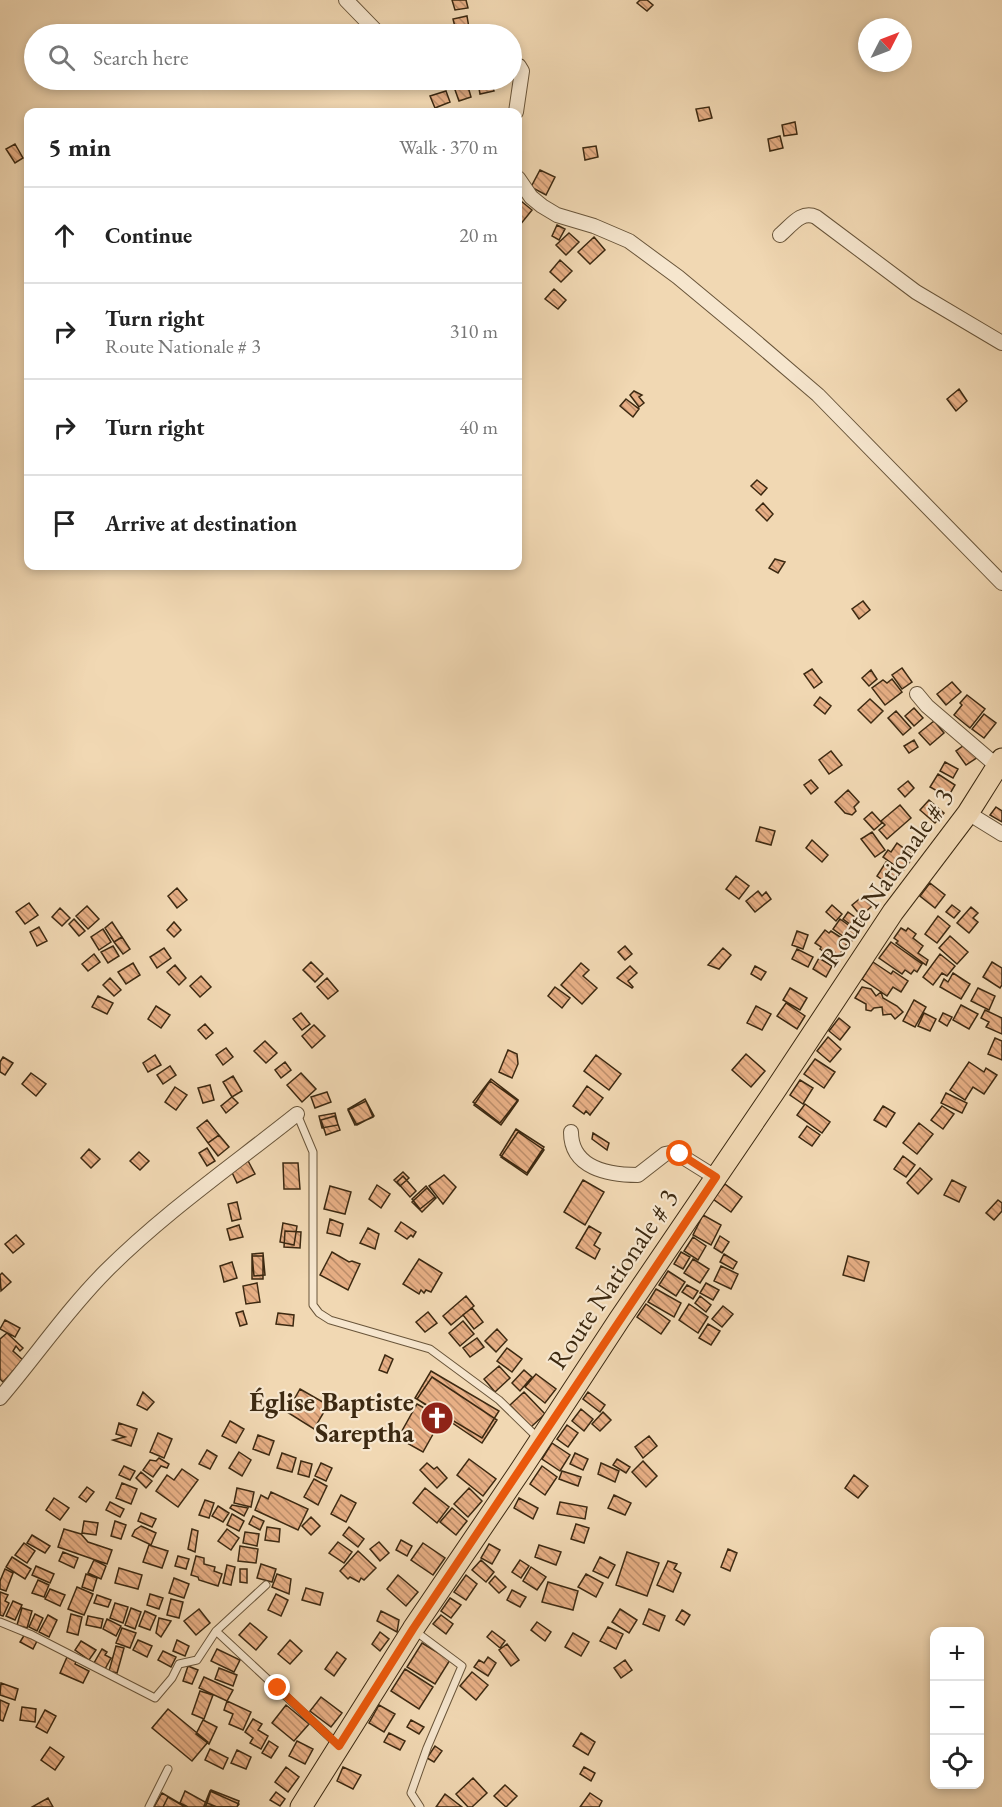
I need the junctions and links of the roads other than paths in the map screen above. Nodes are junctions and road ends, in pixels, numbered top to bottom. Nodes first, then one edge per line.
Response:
1 (346, 0) edge
2 (369, 24) edge
3 (519, 90) edge
4 (517, 108) edge
5 (522, 183) edge
6 (780, 235) dead end
7 (1002, 343) edge
8 (1002, 583) edge
9 (917, 694) dead end
10 (1000, 762) edge
11 (968, 813) junction
12 (1002, 834) edge
13 (297, 1114) joint
14 (571, 1132) dead end
15 (716, 1177) junction
16 (0, 1398) edge
17 (540, 1439) junction
18 (266, 1585) dead end
19 (0, 1622) edge
20 (413, 1629) junction
21 (216, 1631) junction
22 (339, 1746) junction
23 (168, 1769) dead end
24 (149, 1807) edge
25 (301, 1807) edge
26 (420, 1807) edge

1 - 2 street
3 - 4 street
5 - 8 street
6 - 7 street
9 - 10 street
10 - 11 main road, Route Nationale # 3
11 - 12 street
11 - 15 main road, Route Nationale # 3
13 - 16 street
13 - 17 lane
14 - 15 street
15 - 17 main road, Route Nationale # 3
17 - 20 main road, Route Nationale # 3
18 - 21 lane
19 - 21 lane
20 - 22 main road, Route Nationale # 3
20 - 26 lane
21 - 22 lane
22 - 25 main road, Route Nationale # 3
23 - 24 lane

